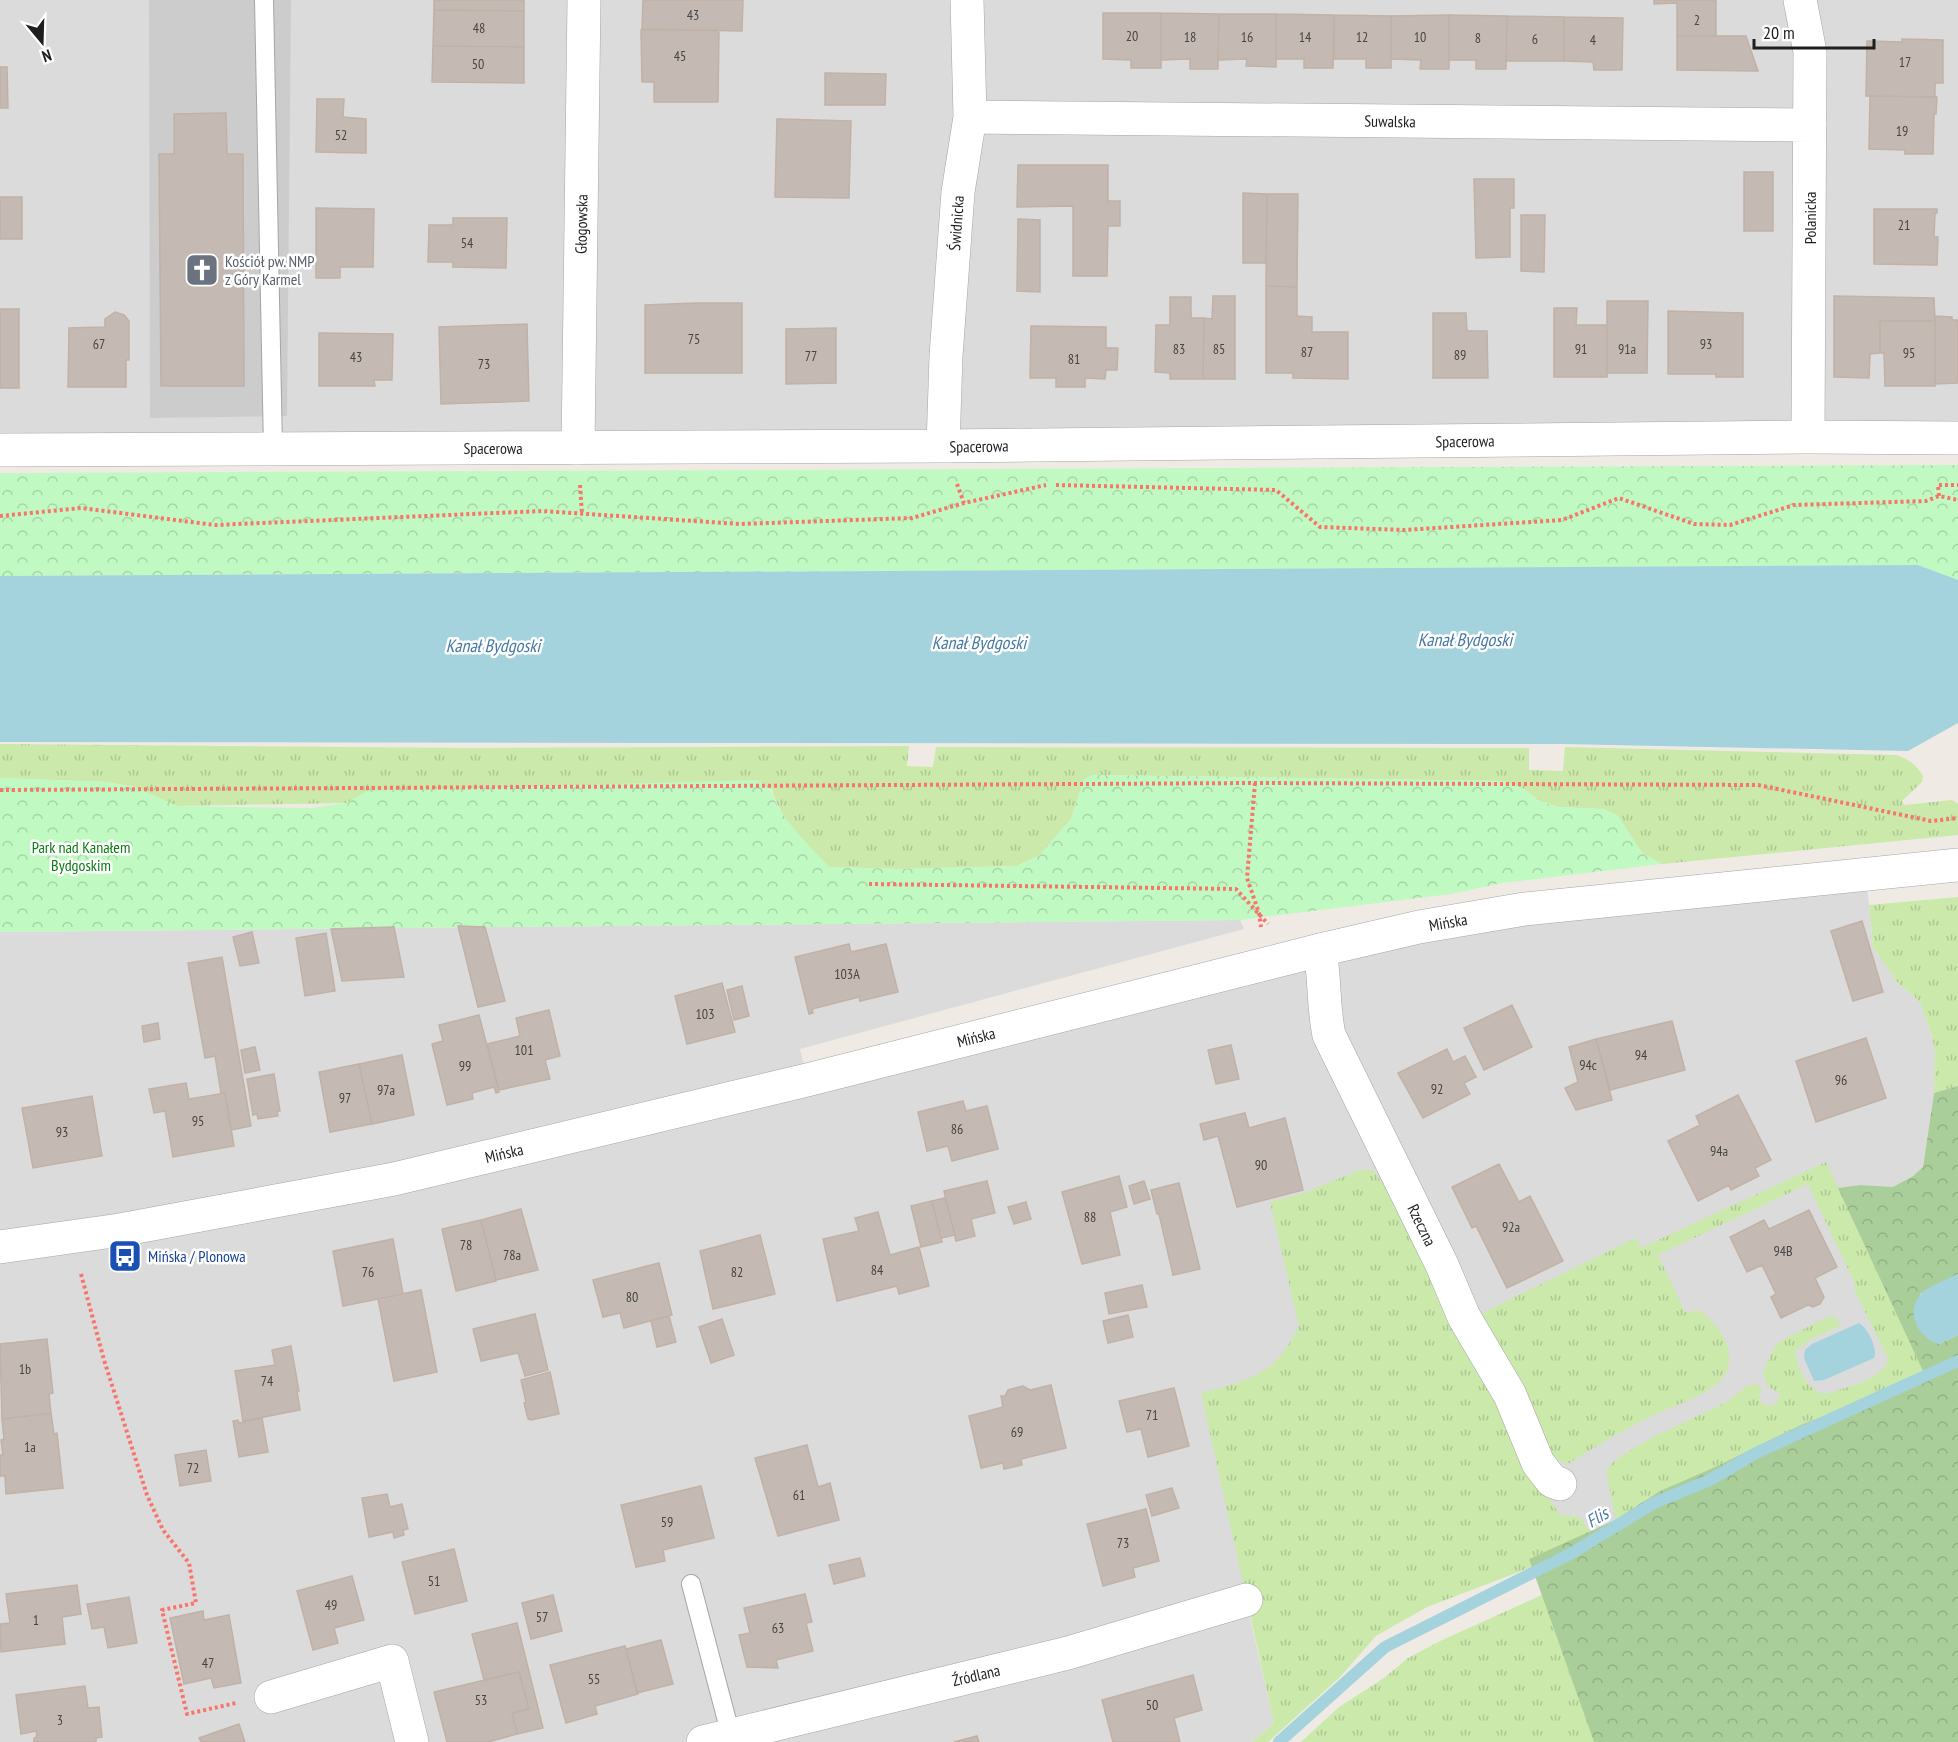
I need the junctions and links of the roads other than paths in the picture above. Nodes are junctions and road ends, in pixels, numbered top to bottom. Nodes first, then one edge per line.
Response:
1 (264, 0) edge
2 (584, 0) edge
3 (967, 0) edge
4 (1800, 0) edge
5 (970, 117) junction
6 (1810, 125) junction
7 (1808, 437) junction
8 (1958, 438) edge
9 (943, 446) junction
10 (578, 448) junction
11 (273, 449) junction
12 (0, 450) edge
13 (1958, 866) edge
14 (1320, 950) junction
15 (0, 1248) edge
16 (1560, 1484) dead end
17 (691, 1584) dead end
18 (1246, 1600) dead end
19 (271, 1697) dead end
20 (717, 1739) edge
21 (412, 1742) edge

1 - 11 lane
2 - 10 street, Głogowska
3 - 5 street, Świdnicka
4 - 6 street, Polanicka
5 - 6 street, Suwalska
5 - 9 street, Świdnicka
6 - 7 street, Polanicka
7 - 8 street, Spacerowa
7 - 9 street, Spacerowa
9 - 10 street, Spacerowa
10 - 11 street, Spacerowa
11 - 12 street, Spacerowa
13 - 14 street, Mińska
14 - 15 street, Mińska
14 - 16 street, Rzeczna
17 - 20 lane
18 - 20 street, Źródlana
19 - 21 street

